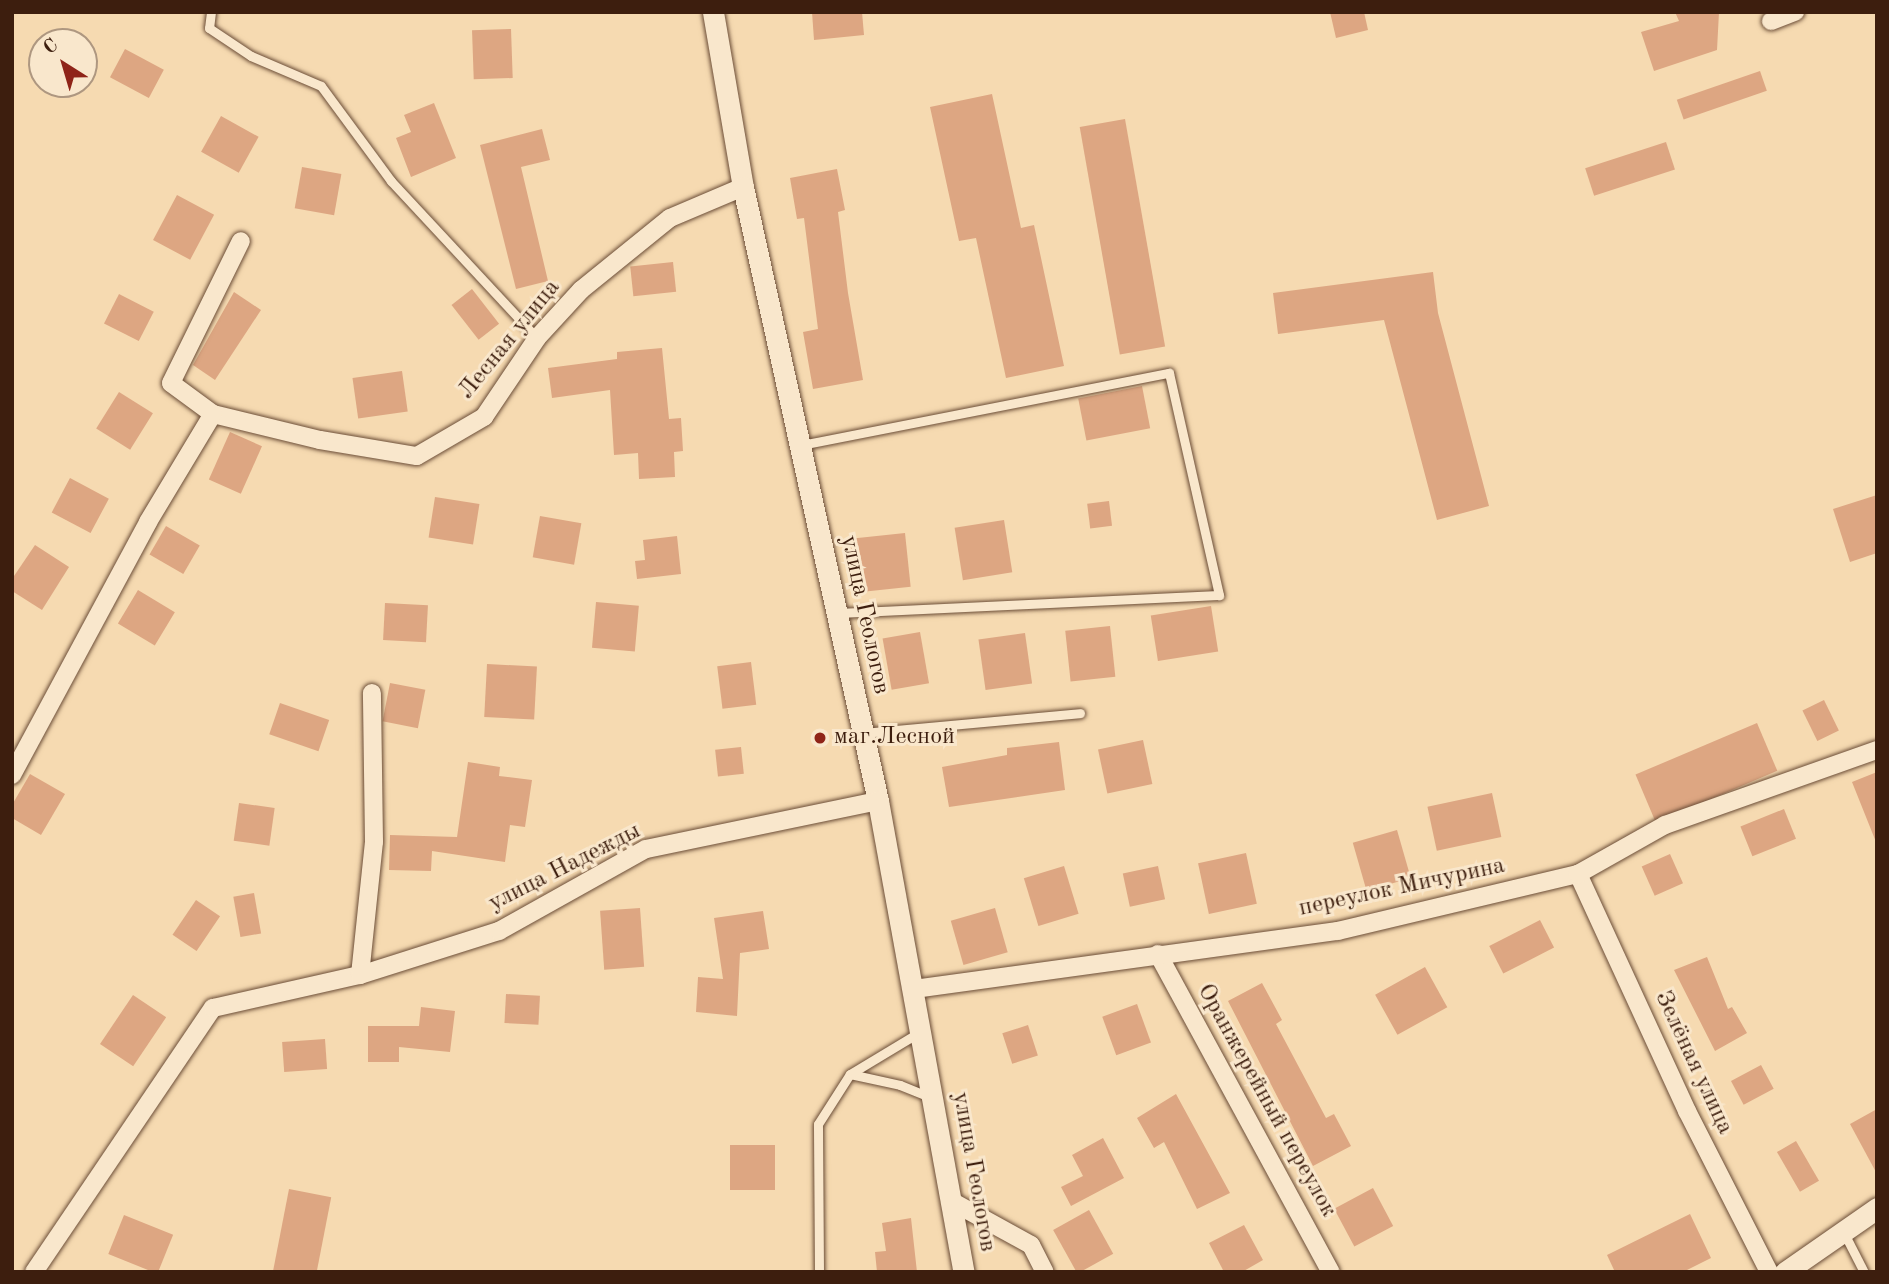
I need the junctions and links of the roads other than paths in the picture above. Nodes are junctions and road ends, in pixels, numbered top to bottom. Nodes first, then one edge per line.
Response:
1 (211, 12) edge
2 (713, 12) edge
3 (1795, 12) edge
4 (1771, 21) dead end
5 (743, 187) junction
6 (241, 241) dead end
7 (537, 338) junction
8 (214, 414) junction
9 (799, 446) junction
10 (837, 613) junction
11 (372, 692) dead end
12 (1080, 713) dead end
13 (861, 733) junction
14 (1877, 750) edge
15 (12, 775) edge
16 (878, 801) junction
17 (1578, 874) junction
18 (1158, 954) junction
19 (360, 975) junction
20 (914, 989) junction
21 (923, 1030) junction
22 (850, 1074) junction
23 (932, 1098) junction
24 (951, 1201) junction
25 (1877, 1208) edge
26 (1843, 1232) junction
27 (34, 1272) edge
28 (819, 1272) edge
29 (964, 1272) edge
30 (1045, 1272) edge
31 (1331, 1272) edge
32 (1769, 1272) edge
33 (1785, 1272) edge
34 (1864, 1272) edge

1 - 7 lane
2 - 5 street, улица Геологов
3 - 4 street
5 - 7 street, Лесная улица
5 - 9 street, улица Геологов
6 - 8 street, Лесная улица
7 - 8 street, Лесная улица
8 - 15 street
9 - 10 street, улица Геологов
9 - 10 lane
10 - 13 street, улица Геологов
11 - 19 street
12 - 13 lane
13 - 16 street, улица Геологов
14 - 17 street, переулок Мичурина
16 - 19 street, улица Надежды
16 - 20 street, улица Геологов
17 - 18 street, переулок Мичурина
17 - 32 street, Зелёная улица
18 - 20 street, переулок Мичурина
18 - 31 street, Оранжерейный переулок
19 - 27 street, улица Надежды
20 - 21 street, улица Геологов
21 - 22 lane
21 - 23 street, улица Геологов
22 - 23 lane
22 - 28 lane
23 - 24 street, улица Геологов
24 - 29 street, улица Геологов
24 - 30 street
25 - 26 street
26 - 33 street
26 - 34 lane

